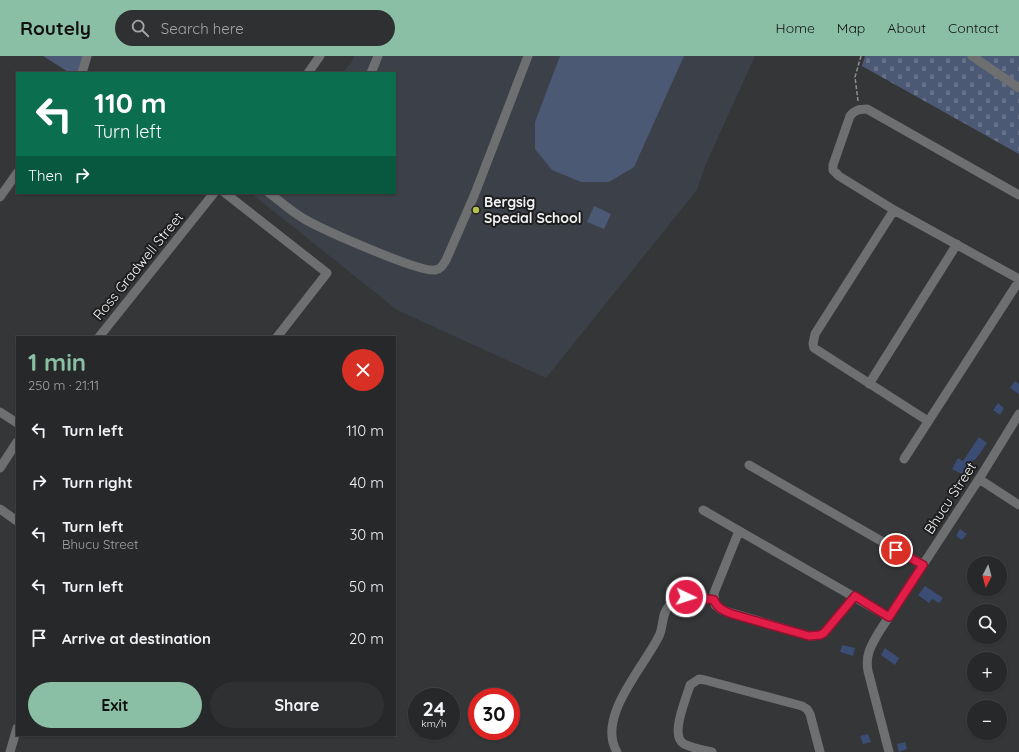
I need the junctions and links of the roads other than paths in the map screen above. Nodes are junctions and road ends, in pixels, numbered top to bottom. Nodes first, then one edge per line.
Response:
1 (87, 56) edge
2 (320, 56) edge
3 (378, 56) edge
4 (528, 56) edge
5 (972, 56) edge
6 (82, 72) edge
7 (309, 72) edge
8 (371, 72) edge
9 (1019, 88) edge
10 (16, 174) edge
11 (213, 194) edge
12 (226, 194) edge
13 (270, 194) edge
14 (1019, 195) edge
15 (0, 197) edge
16 (894, 210) junction
17 (957, 244) junction
18 (1019, 280) edge
19 (100, 336) edge
20 (278, 336) edge
21 (869, 384) junction
22 (0, 412) edge
23 (1018, 419) edge
24 (928, 421) junction
25 (16, 422) edge
26 (16, 444) edge
27 (904, 459) dead end
28 (749, 465) dead end
29 (0, 468) edge
30 (979, 479) junction
31 (1019, 505) edge
32 (0, 509) edge
33 (703, 510) dead end
34 (16, 520) edge
35 (739, 531) junction
36 (923, 565) junction
37 (855, 596) junction
38 (714, 600) junction
39 (889, 617) junction
40 (16, 731) edge
41 (10, 752) edge
42 (617, 752) edge
43 (712, 752) edge
44 (820, 752) edge
45 (888, 752) edge

1 - 6 street
2 - 7 street
3 - 8 street
4 - 13 street
5 - 9 street
10 - 15 street
11 - 19 street, Ross Gradwell Street
12 - 20 street
14 - 16 street
16 - 17 street
16 - 21 street
17 - 18 street
17 - 21 street
18 - 24 street
21 - 24 street
22 - 25 street
23 - 30 street, Bhucu Street
24 - 27 street
26 - 29 street
28 - 36 street
30 - 31 street
30 - 36 street, Bhucu Street
32 - 34 street
33 - 35 street
35 - 37 street
35 - 38 street
36 - 39 street, Bhucu Street
37 - 38 street
37 - 39 street
38 - 42 street
39 - 45 street, Bhucu Street
40 - 41 street
43 - 44 street

